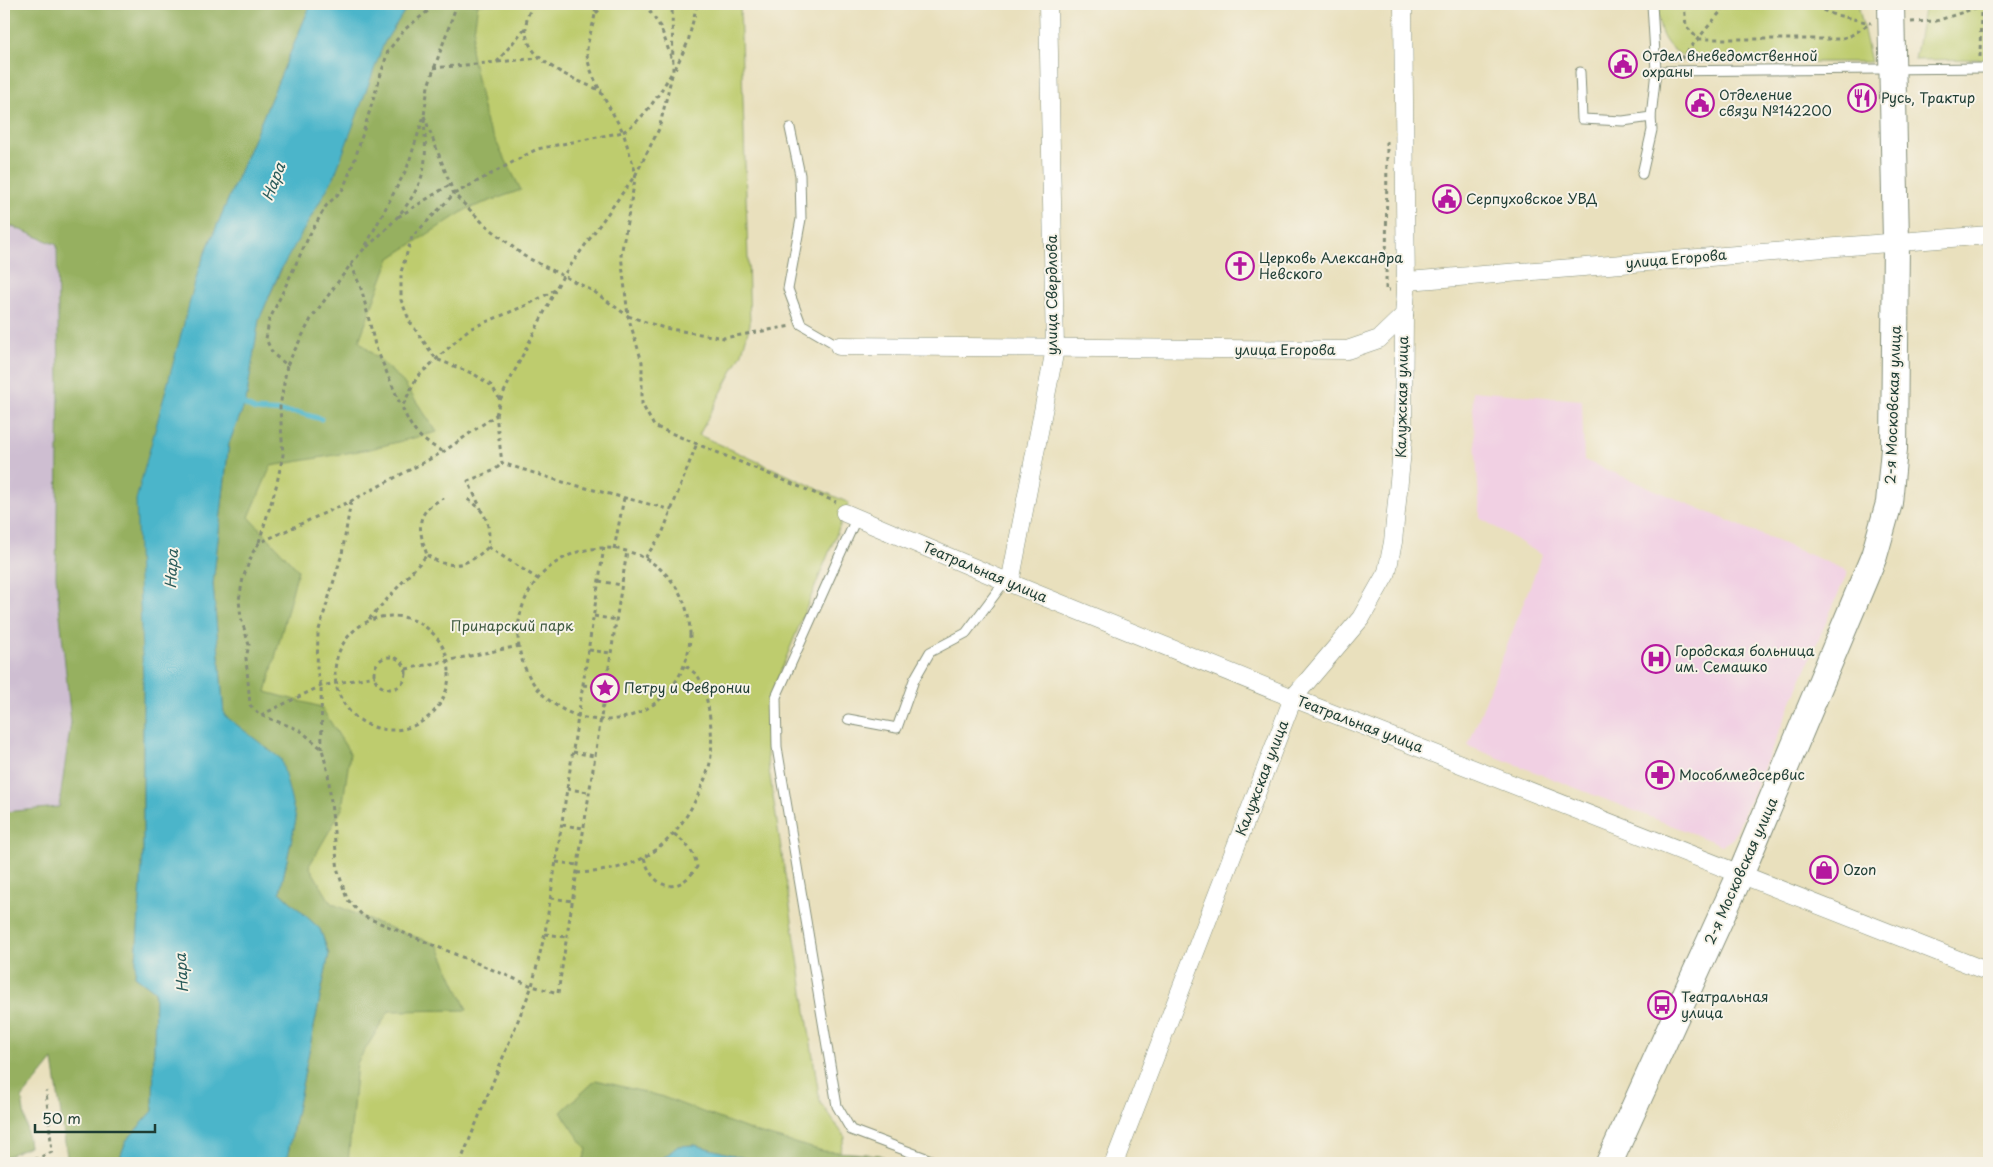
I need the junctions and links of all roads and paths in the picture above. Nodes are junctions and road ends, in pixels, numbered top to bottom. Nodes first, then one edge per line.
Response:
1 (437, 4) edge
2 (457, 4) edge
3 (532, 4) edge
4 (595, 4) edge
5 (606, 4) edge
6 (644, 4) edge
7 (672, 4) edge
8 (696, 4) edge
9 (1048, 4) edge
10 (1403, 4) edge
11 (1652, 4) edge
12 (1684, 4) edge
13 (1727, 4) edge
14 (1808, 4) edge
15 (1988, 4) edge
16 (1981, 8) junction
17 (1891, 9) edge
18 (596, 13) junction
19 (526, 28) junction
20 (1698, 39) junction
21 (540, 58) junction
22 (497, 62) junction
23 (433, 68) junction
24 (1980, 68) junction
25 (1989, 68) edge
26 (1893, 70) junction
27 (673, 71) junction
28 (1656, 71) junction
29 (1670, 71) junction
30 (1580, 72) dead end
31 (602, 92) junction
32 (424, 116) junction
33 (1651, 117) junction
34 (790, 128) dead end
35 (623, 132) junction
36 (636, 174) junction
37 (1642, 174) dead end
38 (451, 184) junction
39 (454, 194) junction
40 (396, 218) junction
41 (1989, 235) edge
42 (1896, 241) junction
43 (364, 249) junction
44 (351, 264) junction
45 (562, 276) junction
46 (1406, 281) junction
47 (555, 290) junction
48 (1404, 315) junction
49 (628, 316) junction
50 (801, 324) junction
51 (839, 346) joint
52 (1055, 349) junction
53 (436, 359) junction
54 (287, 365) junction
55 (500, 400) junction
56 (402, 407) junction
57 (496, 415) junction
58 (443, 452) junction
59 (502, 463) junction
60 (444, 498) dead end
61 (624, 498) junction
62 (467, 500) dead end
63 (351, 501) junction
64 (672, 510) junction
65 (483, 512) junction
66 (851, 516) joint
67 (259, 543) junction
68 (488, 547) junction
69 (604, 547) junction
70 (614, 549) junction
71 (627, 551) junction
72 (427, 555) junction
73 (645, 558) junction
74 (538, 579) junction
75 (599, 581) junction
76 (1007, 582) junction
77 (621, 585) junction
78 (594, 616) junction
79 (369, 620) junction
80 (616, 620) junction
81 (520, 646) junction
82 (588, 650) junction
83 (610, 653) junction
84 (447, 660) junction
85 (685, 665) junction
86 (406, 669) junction
87 (375, 676) junction
88 (336, 684) junction
89 (583, 684) junction
90 (321, 686) junction
91 (605, 688) junction
92 (1293, 698) junction
93 (260, 715) junction
94 (578, 716) junction
95 (848, 719) dead end
96 (599, 720) junction
97 (322, 749) junction
98 (573, 752) junction
99 (594, 756) junction
100 (567, 789) junction
101 (589, 792) junction
102 (562, 825) junction
103 (583, 828) junction
104 (673, 833) junction
105 (644, 858) junction
106 (556, 862) junction
107 (578, 865) junction
108 (577, 873) junction
109 (1741, 873) junction
110 (551, 898) junction
111 (572, 901) junction
112 (545, 934) junction
113 (567, 937) junction
114 (1989, 972) edge
115 (532, 986) junction
116 (46, 1091) dead end
117 (27, 1163) edge
118 (460, 1163) edge
119 (939, 1163) edge
120 (1114, 1163) edge
121 (1609, 1163) edge

1 - 54 path
2 - 23 path
3 - 19 path
4 - 18 path
5 - 18 path
6 - 27 path
7 - 27 path
8 - 27 path
9 - 52 street, улица Свердлова
10 - 46 street
11 - 28 lane
12 - 20 path
13 - 20 path
14 - 20 path
15 - 16 path
16 - 17 path
16 - 24 path
17 - 26 street, 2-я Московская улица
18 - 31 path
19 - 21 path
19 - 22 path
20 - 29 path
21 - 22 path
21 - 31 path
22 - 23 path
23 - 32 path
24 - 25 lane
24 - 26 lane
26 - 29 lane
26 - 42 street, 2-я Московская улица
27 - 35 path
27 - 36 path
28 - 29 lane
28 - 33 lane
30 - 33 lane
31 - 35 path
32 - 38 path
32 - 40 path
32 - 43 path
33 - 37 lane
34 - 50 lane
35 - 36 path
35 - 39 path
36 - 45 path
36 - 49 path
38 - 39 path
38 - 40 path
39 - 45 path
39 - 53 path
40 - 43 path
41 - 42 street, улица Егорова
42 - 46 street, улица Егорова
42 - 109 street, 2-я Московская улица
43 - 44 path
44 - 54 path
44 - 56 path
45 - 47 path
45 - 49 path
46 - 48 street
47 - 53 path
47 - 55 path
48 - 52 street, улица Егорова
48 - 92 street, Калужская улица
49 - 50 path
49 - 64 path
50 - 51 lane
51 - 52 street, улица Егорова
52 - 76 street, улица Свердлова
53 - 55 path
53 - 56 path
54 - 67 path
55 - 57 path
56 - 58 path
57 - 58 path
57 - 59 path
58 - 63 path
59 - 61 path
59 - 65 path
60 - 72 path
61 - 64 path
61 - 70 path
62 - 65 path
63 - 67 path
63 - 90 path
64 - 73 path
65 - 68 path
66 - 76 street, Театральная улица
66 - 119 lane
67 - 93 path
68 - 72 path
68 - 74 path
69 - 70 path
69 - 74 path
69 - 75 path
70 - 71 path
71 - 73 path
71 - 77 path
72 - 79 path
73 - 85 path
74 - 81 path
75 - 77 path
75 - 78 path
76 - 92 street, Театральная улица
76 - 95 lane
77 - 80 path
78 - 80 path
78 - 82 path
79 - 84 path
79 - 88 path
80 - 83 path
81 - 84 path
81 - 94 path
82 - 83 path
82 - 89 path
83 - 91 path
84 - 86 path
84 - 88 path
85 - 96 path
85 - 104 path
86 - 87 path
86 - 87 path
87 - 88 path
88 - 90 path
89 - 91 path
89 - 94 path
90 - 93 path
90 - 97 path
91 - 96 path
92 - 109 street, Театральная улица
92 - 120 street, Калужская улица
93 - 97 path
94 - 96 path
94 - 98 path
96 - 99 path
97 - 115 path
98 - 99 path
98 - 100 path
99 - 101 path
100 - 101 path
100 - 102 path
101 - 103 path
102 - 103 path
102 - 106 path
103 - 107 path
104 - 105 path
104 - 105 path
105 - 108 path
106 - 107 path
106 - 110 path
107 - 108 path
108 - 111 path
109 - 114 street, Театральная улица
109 - 121 street, 2-я Московская улица
110 - 111 path
110 - 112 path
111 - 113 path
112 - 113 path
112 - 115 path
113 - 115 path
115 - 118 path
116 - 117 path

